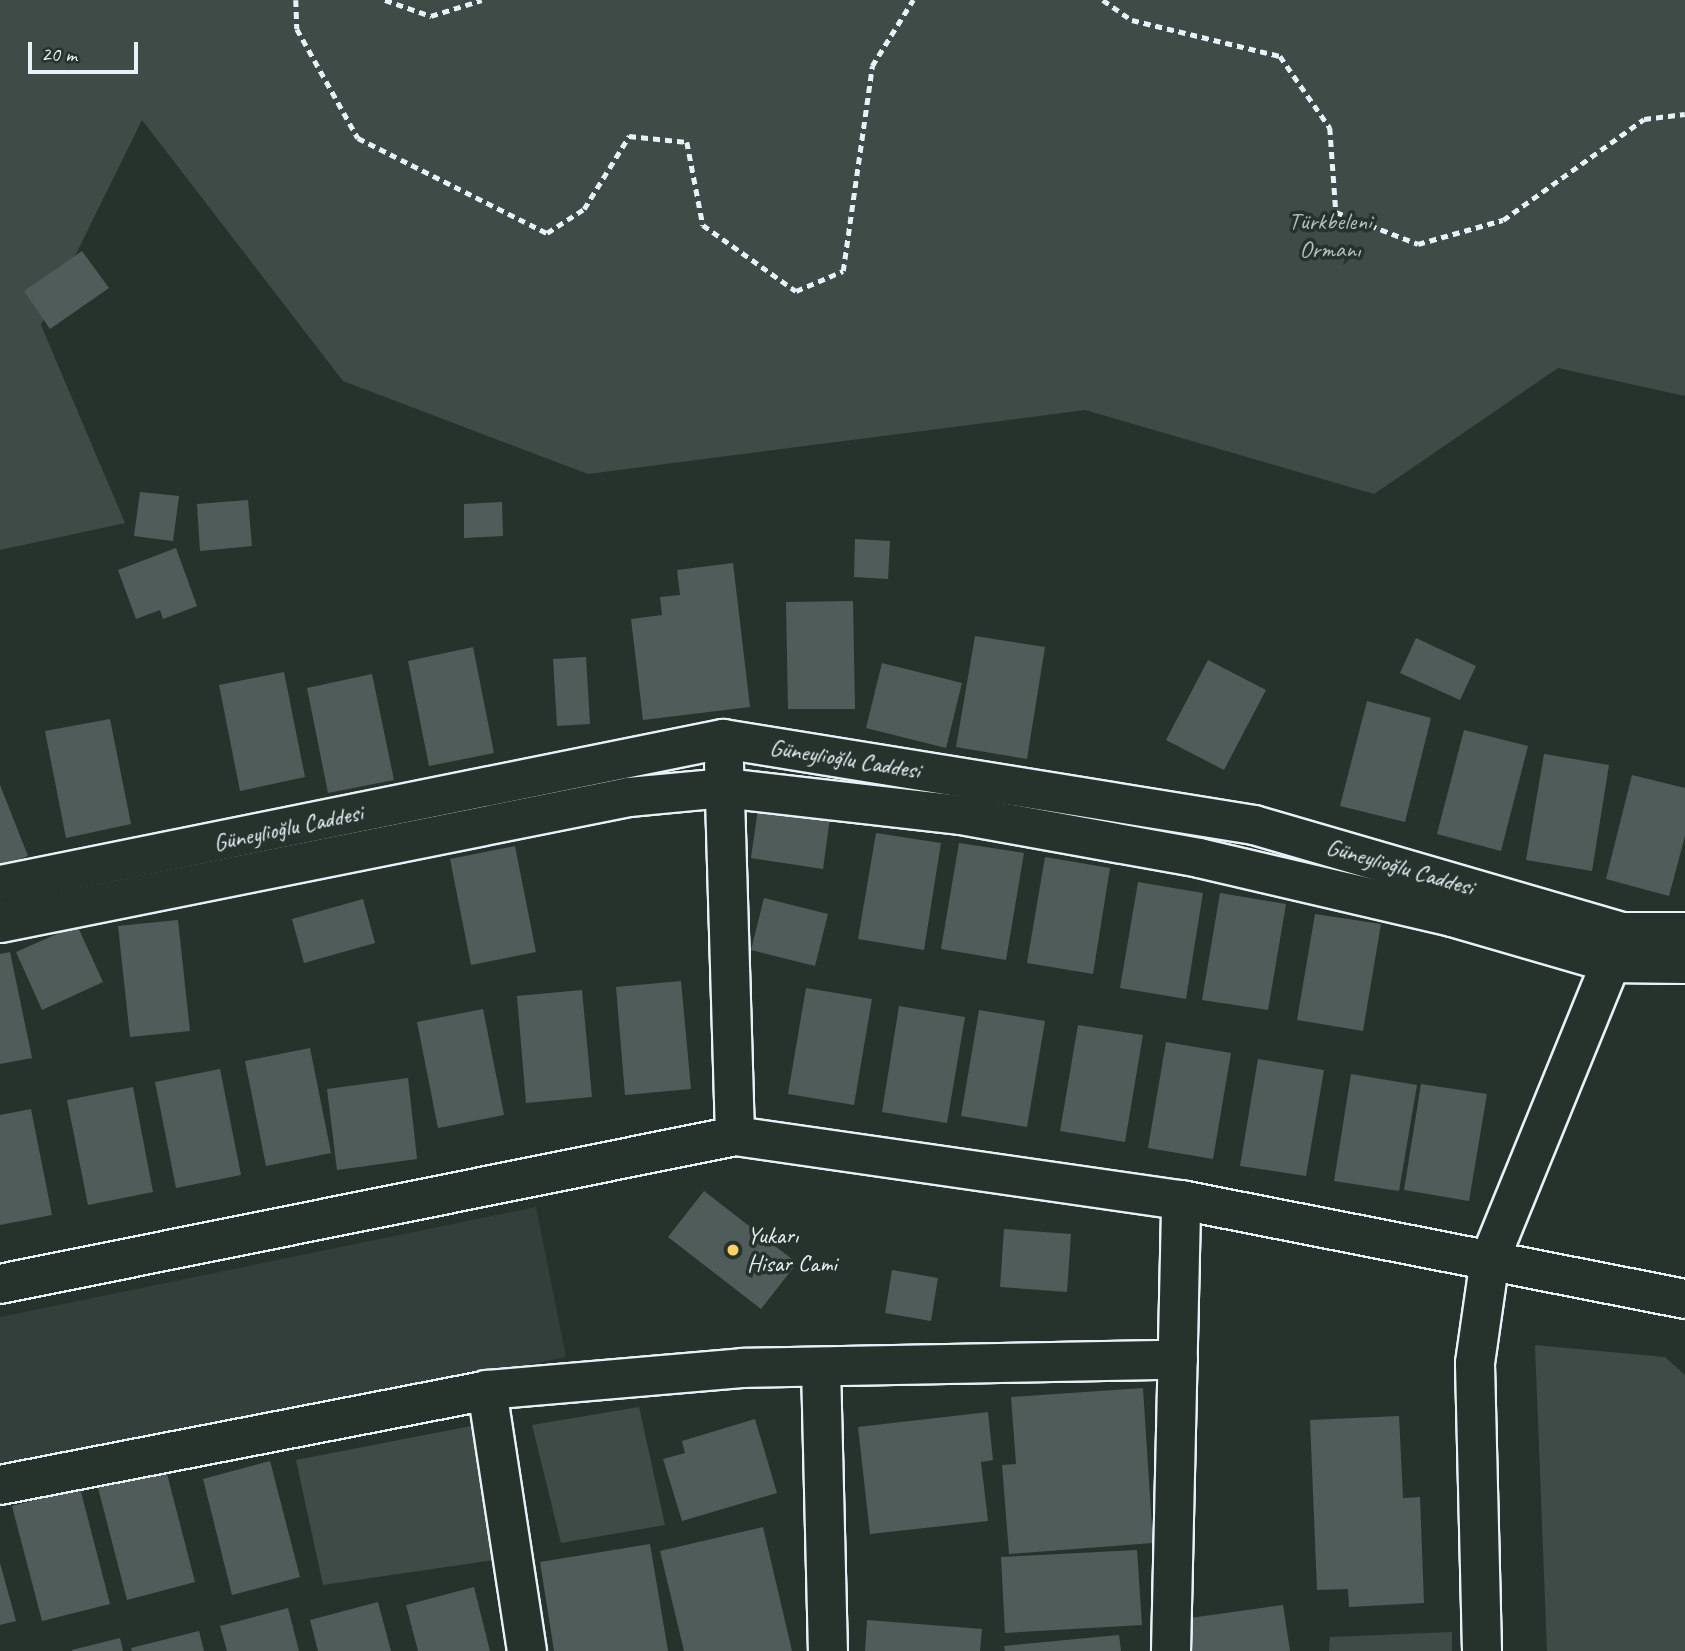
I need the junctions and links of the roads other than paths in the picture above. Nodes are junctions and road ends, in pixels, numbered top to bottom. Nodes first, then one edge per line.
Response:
1 (723, 739) junction
2 (724, 788) junction
3 (0, 885) edge
4 (0, 923) edge
5 (1685, 932) edge
6 (1617, 947) junction
7 (1685, 964) edge
8 (735, 1136) junction
9 (1181, 1200) junction
10 (1490, 1259) junction
11 (0, 1284) edge
12 (1685, 1299) edge
13 (1178, 1360) junction
14 (821, 1367) junction
15 (487, 1390) junction
16 (0, 1485) edge
17 (527, 1651) edge
18 (828, 1651) edge
19 (1171, 1651) edge
20 (1482, 1651) edge

1 - 2 street
1 - 3 street, Güneylioğlu Caddesi
1 - 6 street, Güneylioğlu Caddesi
2 - 4 street, Güneylioğlu Caddesi
2 - 6 street, Güneylioğlu Caddesi
2 - 8 street
5 - 6 street, Güneylioğlu Caddesi
6 - 7 street, Güneylioğlu Caddesi
6 - 10 street
8 - 9 street
8 - 11 street
9 - 10 street
9 - 13 street
10 - 12 street
10 - 20 street
13 - 14 street
13 - 19 street
14 - 15 street
14 - 18 street
15 - 16 street
15 - 17 street

